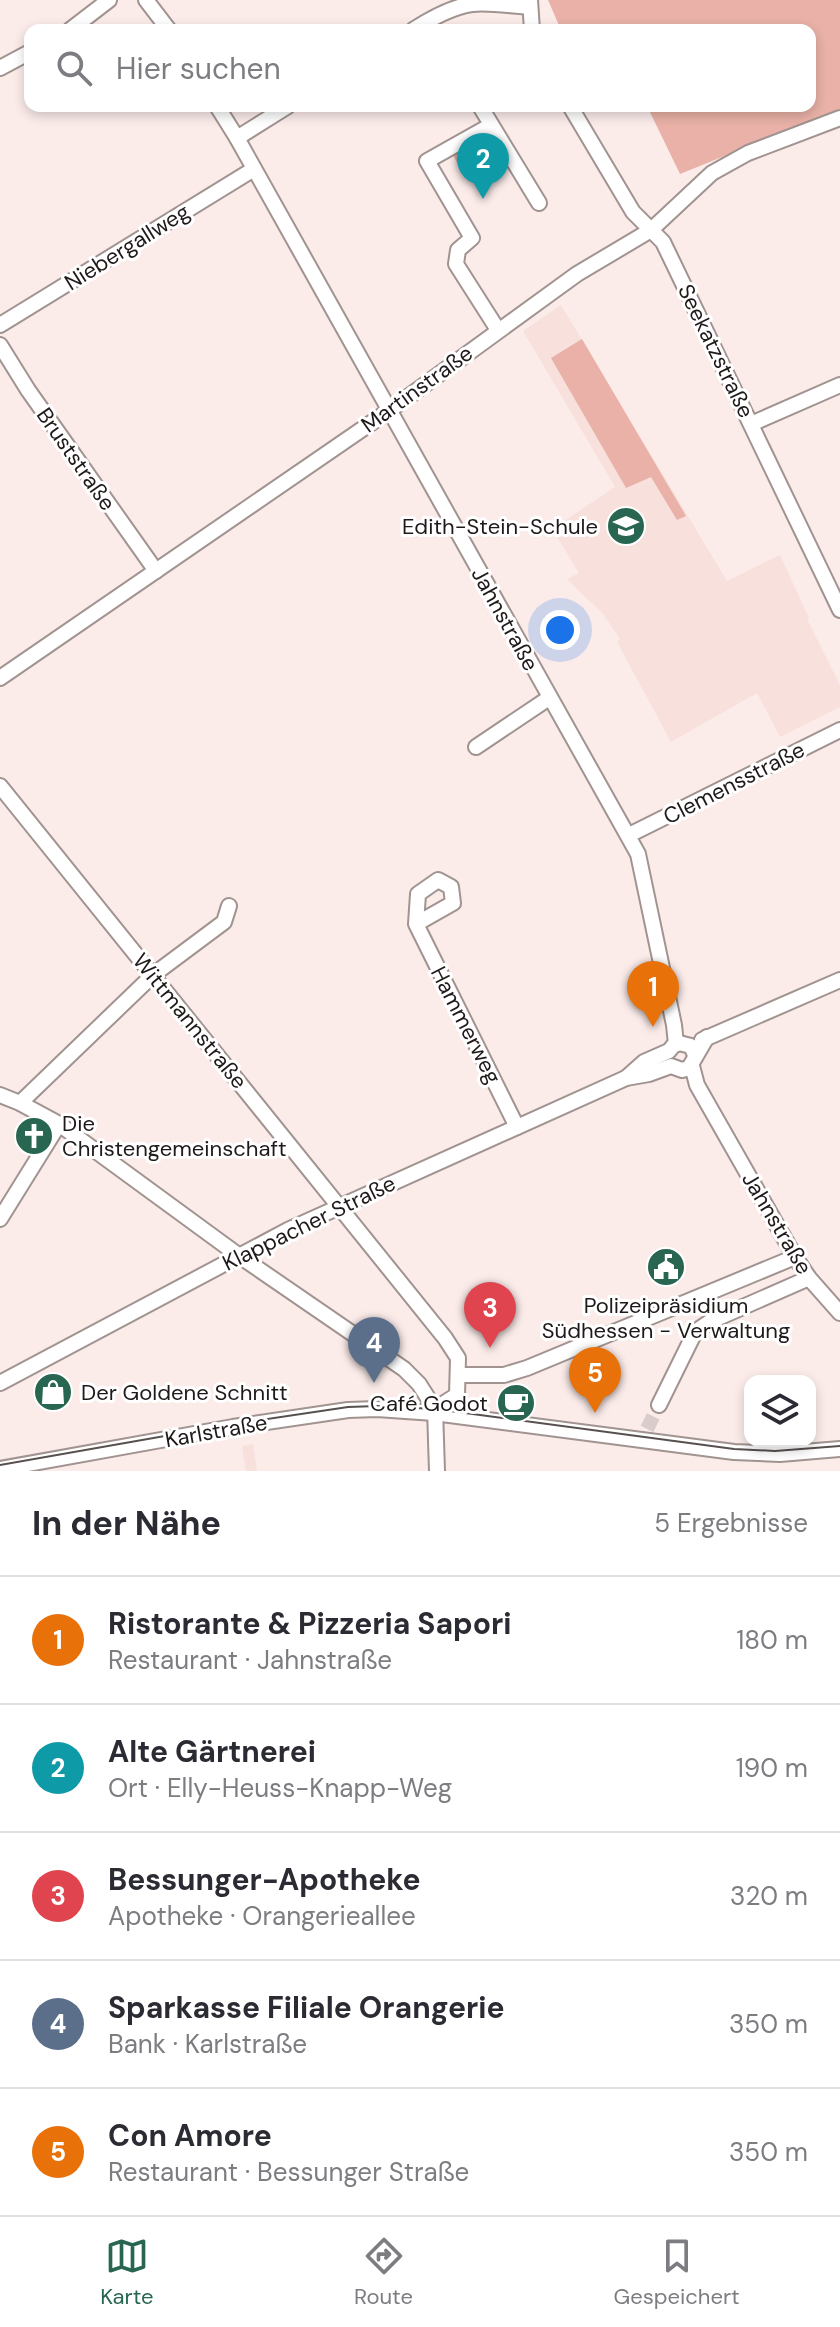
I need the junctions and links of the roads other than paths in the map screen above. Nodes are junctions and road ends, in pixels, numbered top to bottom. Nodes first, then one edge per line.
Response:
1 (109, 0) edge
2 (146, 0) edge
3 (530, 4) edge
4 (78, 24) edge
5 (164, 24) edge
6 (434, 24) edge
7 (532, 24) edge
8 (24, 55) edge
9 (0, 68) edge
10 (221, 112) edge
11 (278, 112) edge
12 (483, 112) edge
13 (574, 112) edge
14 (840, 118) edge
15 (491, 125) junction
16 (237, 138) junction
17 (254, 169) junction
18 (539, 203) dead end
19 (651, 230) junction
20 (0, 325) edge
21 (498, 330) junction
22 (0, 345) edge
23 (840, 385) edge
24 (390, 410) junction
25 (751, 424) junction
26 (156, 571) junction
27 (836, 593) edge
28 (840, 610) edge
29 (0, 678) edge
30 (549, 698) junction
31 (840, 730) edge
32 (476, 747) dead end
33 (0, 786) edge
34 (629, 835) junction
35 (229, 906) dead end
36 (416, 924) dead end
37 (153, 975) junction
38 (840, 980) edge
39 (682, 1055) junction
40 (0, 1095) edge
41 (20, 1103) junction
42 (59, 1124) junction
43 (517, 1127) junction
44 (339, 1205) junction
45 (0, 1219) edge
46 (238, 1255) junction
47 (795, 1257) junction
48 (809, 1278) junction
49 (840, 1313) edge
50 (459, 1375) junction
51 (0, 1383) edge
52 (659, 1405) tunnel mouth
53 (434, 1411) junction
54 (840, 1449) edge
55 (0, 1469) edge
56 (437, 1471) edge

1 - 4 street
2 - 5 street
3 - 6 street
3 - 7 street
8 - 9 street
10 - 16 street, Jahnstraße
11 - 16 street
12 - 15 street
13 - 19 street, Seekatzstraße
14 - 19 street, Martinstraße
15 - 18 street
15 - 21 street
16 - 17 street, Jahnstraße
17 - 20 street, Niebergallweg
17 - 24 street, Jahnstraße
19 - 21 street, Martinstraße
19 - 25 street, Seekatzstraße
21 - 24 street, Martinstraße
22 - 26 street, Bruststraße
23 - 25 street
24 - 26 street, Martinstraße
24 - 30 street, Jahnstraße
25 - 27 street, Seekatzstraße
26 - 29 street, Martinstraße
27 - 28 street, Seekatzstraße
30 - 32 street
30 - 34 street, Jahnstraße
31 - 34 street, Clemensstraße
33 - 37 street, Wittmannstraße
34 - 39 street, Jahnstraße
35 - 37 street
36 - 43 street, Hammerweg
37 - 41 street
37 - 44 street, Wittmannstraße
38 - 39 street
39 - 43 street, Klappacher Straße
39 - 47 street, Jahnstraße
40 - 41 street
41 - 42 street
42 - 45 street
42 - 46 street
43 - 44 street, Klappacher Straße
44 - 46 street, Klappacher Straße
44 - 50 street, Wittmannstraße
46 - 51 street, Klappacher Straße
46 - 53 street
47 - 48 street, Jahnstraße
47 - 50 street
48 - 49 street, Jahnstraße
48 - 52 street
50 - 53 street
53 - 54 street, Karlstraße
53 - 55 street, Karlstraße
53 - 56 street

